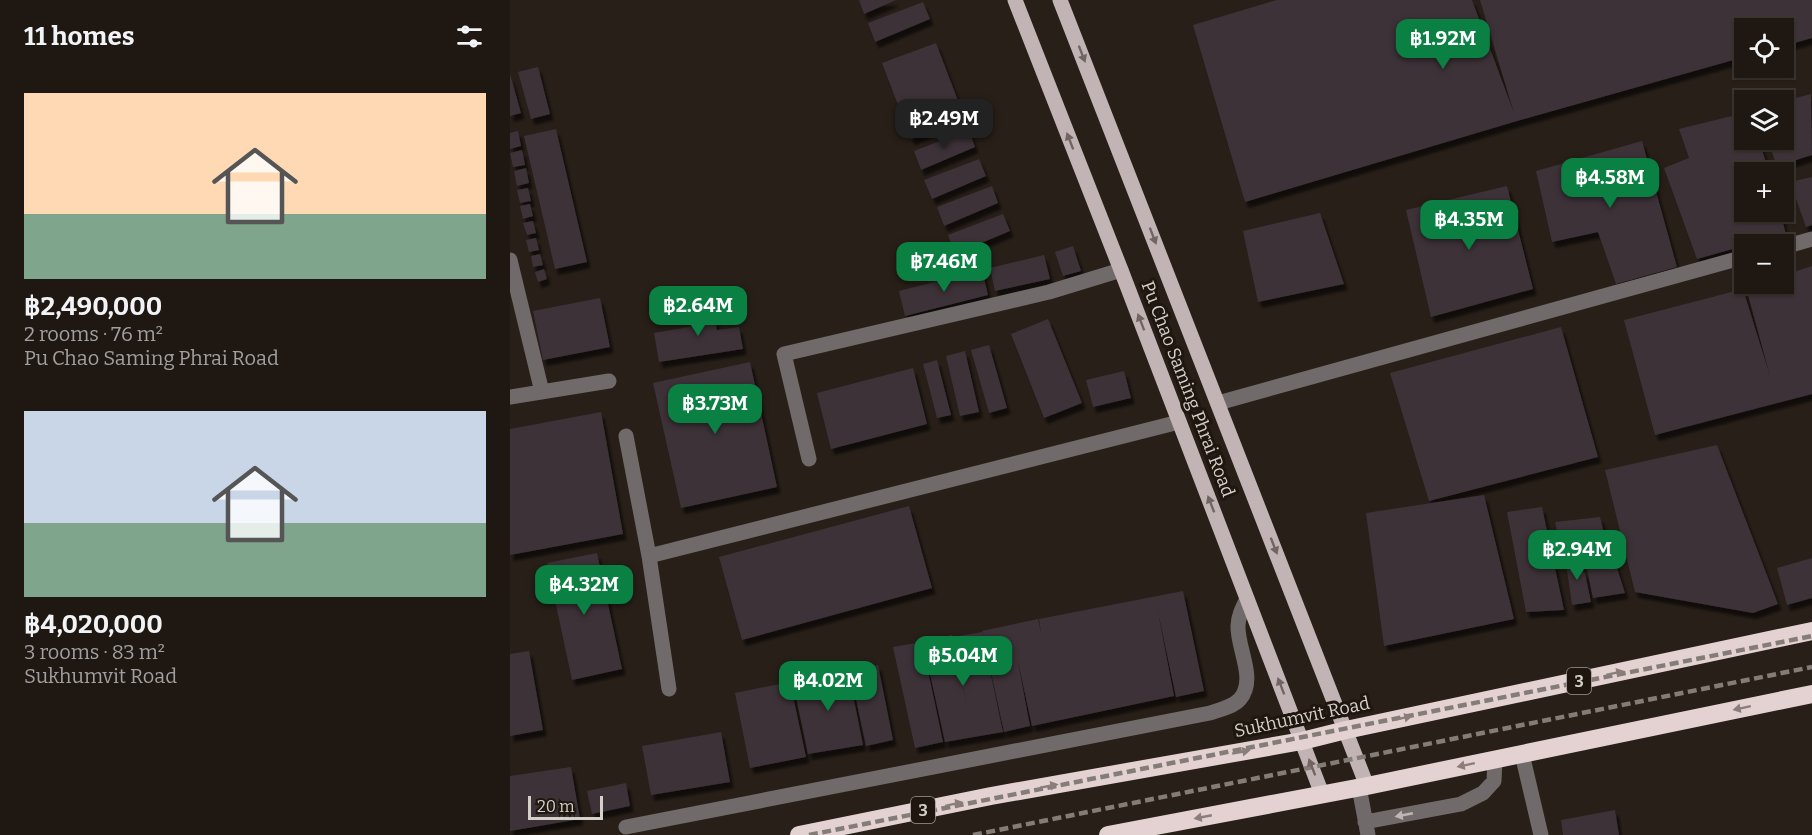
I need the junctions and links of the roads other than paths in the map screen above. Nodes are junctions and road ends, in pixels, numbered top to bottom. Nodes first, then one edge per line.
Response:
1 (1015, 0) edge
2 (1060, 0) edge
3 (1812, 239) edge
4 (1794, 244) edge
5 (510, 260) edge
6 (1734, 260) edge
7 (1121, 270) junction
8 (609, 381) dead end
9 (542, 392) junction
10 (510, 398) edge
11 (1218, 403) junction
12 (1179, 422) junction
13 (626, 436) dead end
14 (809, 459) dead end
15 (649, 556) junction
16 (1247, 599) junction
17 (1812, 631) edge
18 (669, 689) dead end
19 (1812, 694) edge
20 (1346, 730) junction
21 (1302, 741) junction
22 (1522, 753) junction
23 (1495, 759) junction
24 (1363, 786) junction
25 (1322, 794) junction
26 (626, 827) dead end
27 (1367, 829) edge
28 (799, 835) edge
29 (1108, 835) edge
30 (1541, 835) edge

7 -> 1 main road, Pu Chao Saming Phrai Road
2 -> 11 main road, Pu Chao Saming Phrai Road
3 - 4 street
5 - 9 street
6 - 11 street
12 -> 7 main road, Pu Chao Saming Phrai Road
7 - 14 street
8 - 9 street
9 - 10 street
11 -> 20 main road, Pu Chao Saming Phrai Road
12 - 15 street
16 -> 12 main road, Pu Chao Saming Phrai Road
13 - 15 street
15 - 18 street
21 -> 16 main road, Pu Chao Saming Phrai Road
16 - 26 street
20 -> 17 highway, Sukhumvit Road / 3
19 -> 22 highway
20 - 21 highway, Sukhumvit Road / 3
20 - 24 main road, Pu Chao Saming Phrai Road
25 -> 21 main road, Pu Chao Saming Phrai Road
28 -> 21 highway, Sukhumvit Road / 3
22 - 23 highway
22 - 30 street
23 -> 24 highway
23 -> 27 street
24 - 25 highway
24 - 27 street
25 -> 29 highway

